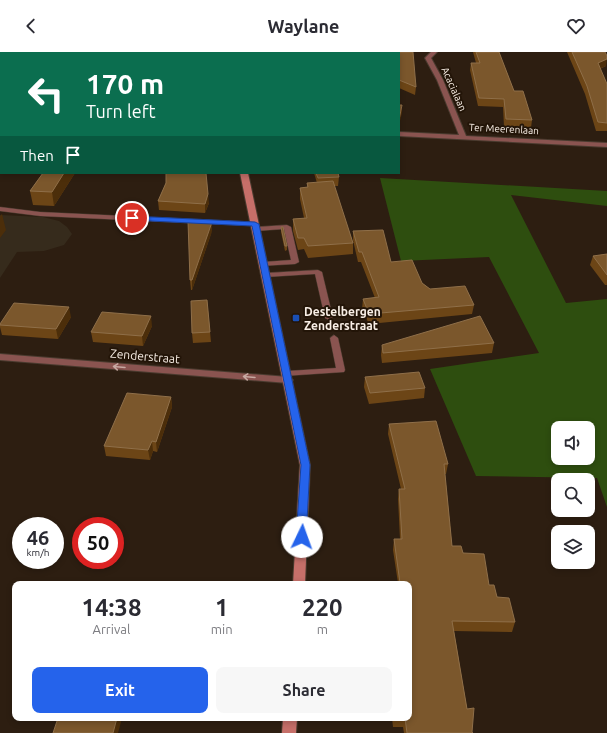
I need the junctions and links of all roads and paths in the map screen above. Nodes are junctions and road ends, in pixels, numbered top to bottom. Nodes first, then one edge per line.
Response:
1 (434, 52) edge
2 (400, 134) edge
3 (463, 137) junction
4 (607, 145) edge
5 (244, 174) edge
6 (0, 210) edge
7 (256, 226) junction
8 (264, 264) junction
9 (266, 275) junction
10 (329, 318) dead end
11 (334, 338) dead end
12 (0, 357) edge
13 (287, 377) junction
14 (299, 581) edge
15 (290, 721) edge
16 (289, 733) edge

1 - 3 street, Acacialaan
2 - 3 street, Ter Meerenlaan
3 - 4 street, Ter Meerenlaan
5 - 7 main road
6 - 7 lane
7 - 8 main road
7 - 8 lane
8 - 9 main road
9 - 10 lane
9 - 13 main road
11 - 13 lane
13 -> 12 street, Zenderstraat
13 - 14 main road
15 - 16 main road

